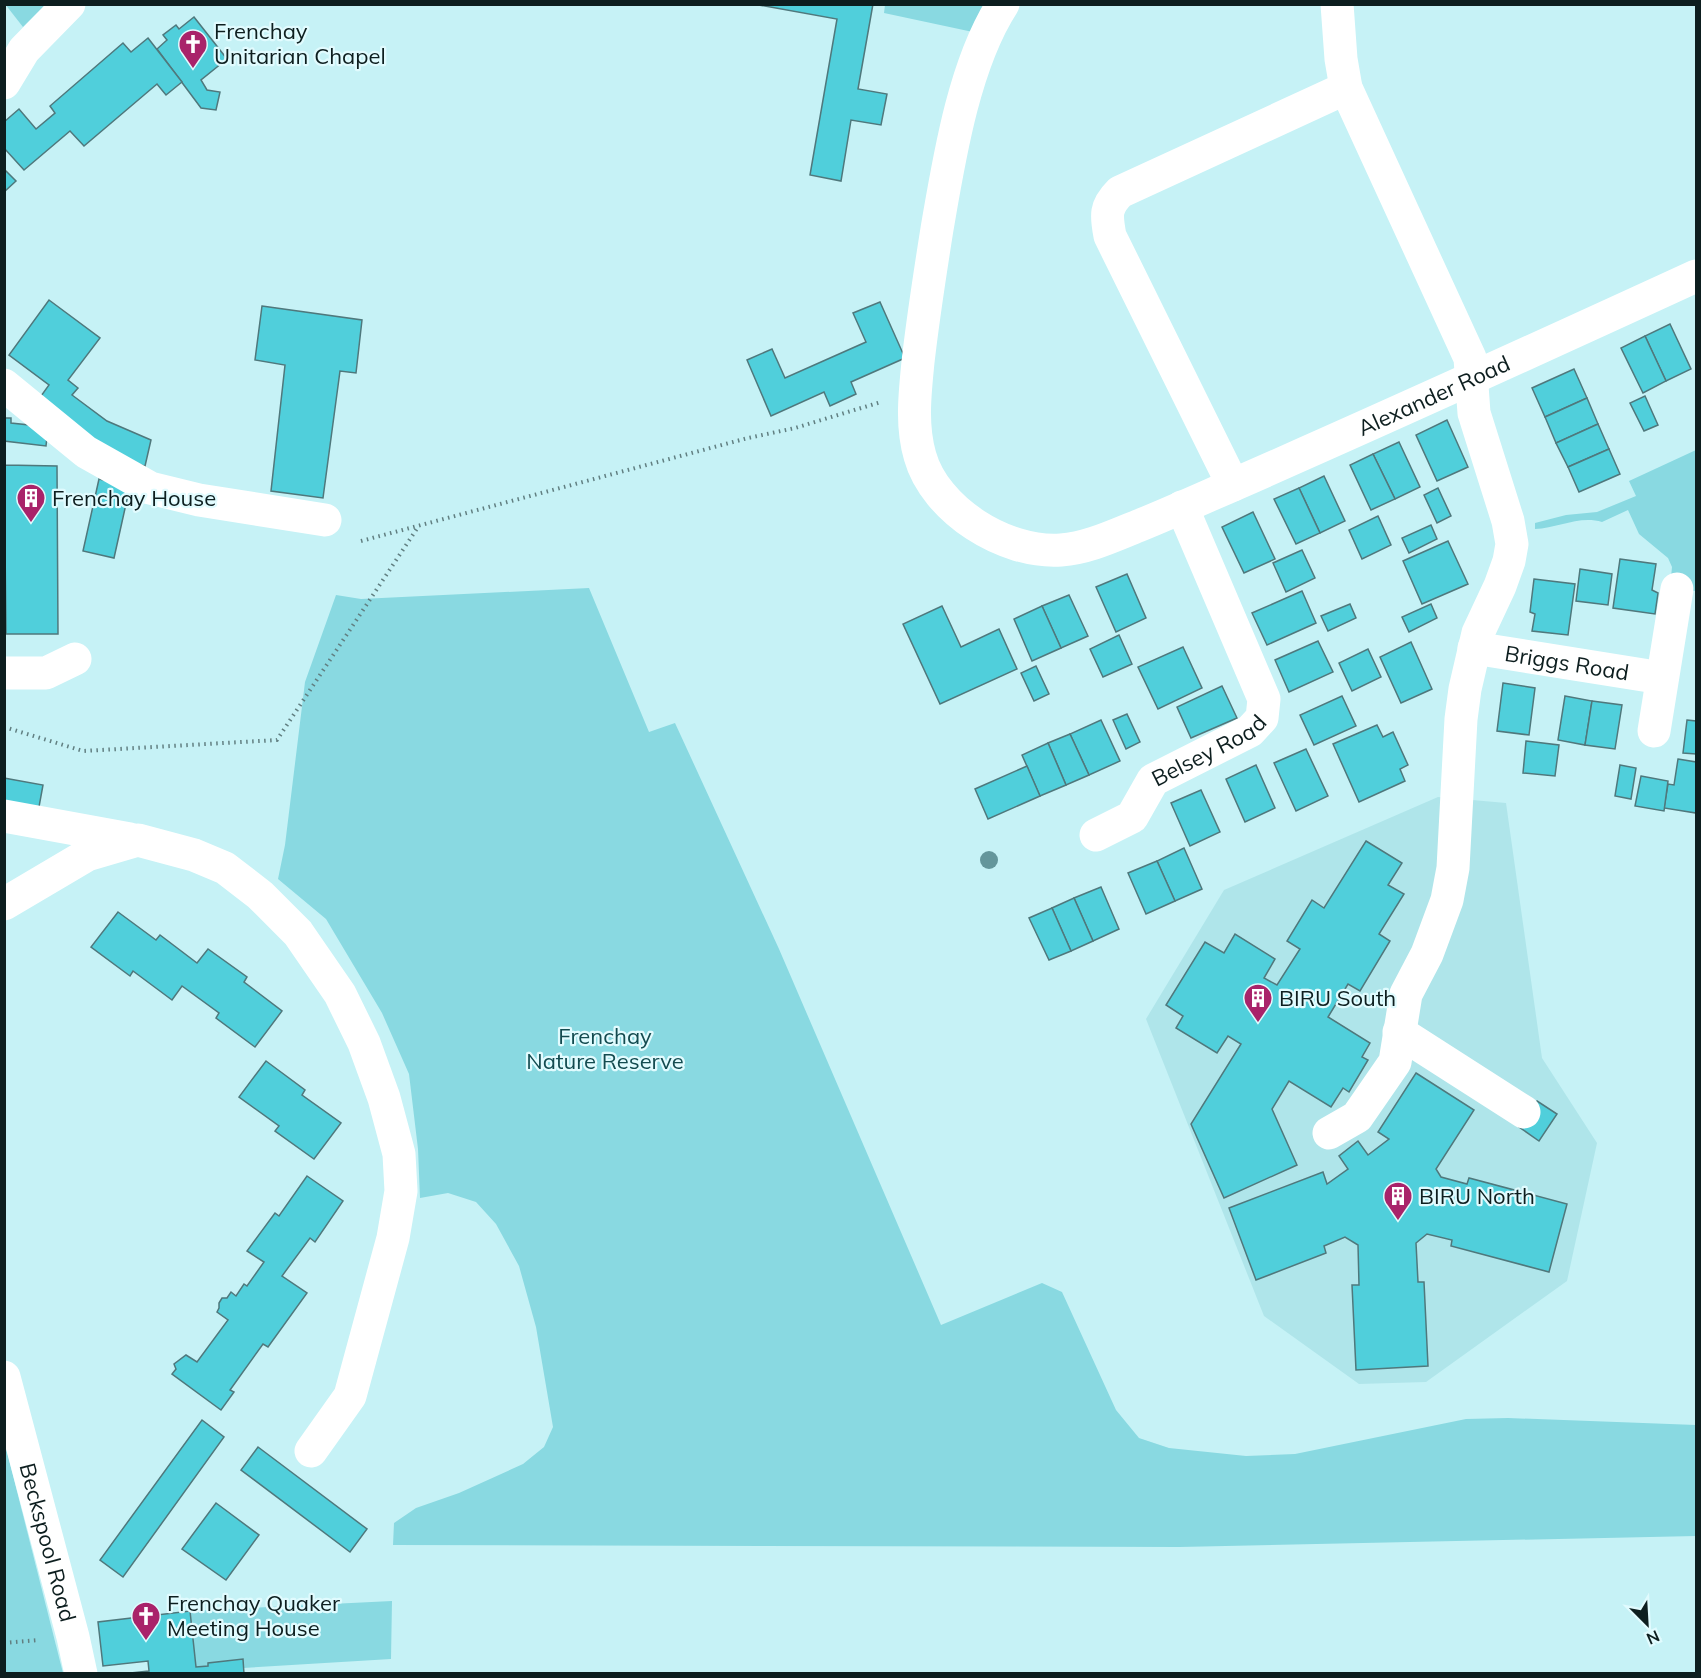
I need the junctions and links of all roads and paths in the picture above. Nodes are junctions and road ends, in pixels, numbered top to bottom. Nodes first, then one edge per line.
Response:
1 (69, 4) edge
2 (1003, 4) edge
3 (1337, 4) edge
4 (4, 83) edge
5 (1346, 88) junction
6 (1696, 276) edge
7 (1470, 380) junction
8 (4, 385) edge
9 (915, 399) junction
10 (1233, 485) junction
11 (1176, 510) junction
12 (325, 520) dead end
13 (418, 527) junction
14 (361, 542) dead end
15 (1677, 589) dead end
16 (1474, 648) junction
17 (75, 659) dead end
18 (4, 673) edge
19 (1662, 678) junction
20 (4, 727) edge
21 (1654, 730) dead end
22 (4, 816) edge
23 (1096, 835) dead end
24 (138, 840) junction
25 (4, 904) edge
26 (1399, 1032) junction
27 (1524, 1112) dead end
28 (1329, 1133) dead end
29 (4, 1377) edge
30 (311, 1451) dead end
31 (81, 1674) edge

1 - 4 street
2 - 9 street, Alexander Road
3 - 5 street, Briggs Road
5 - 7 street, Briggs Road
5 - 10 street
6 - 7 street, Alexander Road
7 - 10 street, Alexander Road
7 - 16 street, Briggs Road
8 - 12 street
9 - 11 street, Alexander Road
9 - 13 path
10 - 11 street, Alexander Road
11 - 23 street, Belsey Road
13 - 14 path
13 - 20 path
15 - 19 street, Briggs Road
16 - 19 street, Briggs Road
16 - 26 street, Briggs Road
17 - 18 street
19 - 21 street, Briggs Road
22 - 24 street
24 - 25 street
24 - 30 street
26 - 27 street
26 - 28 street, Briggs Road
29 - 31 street, Beckspool Road

